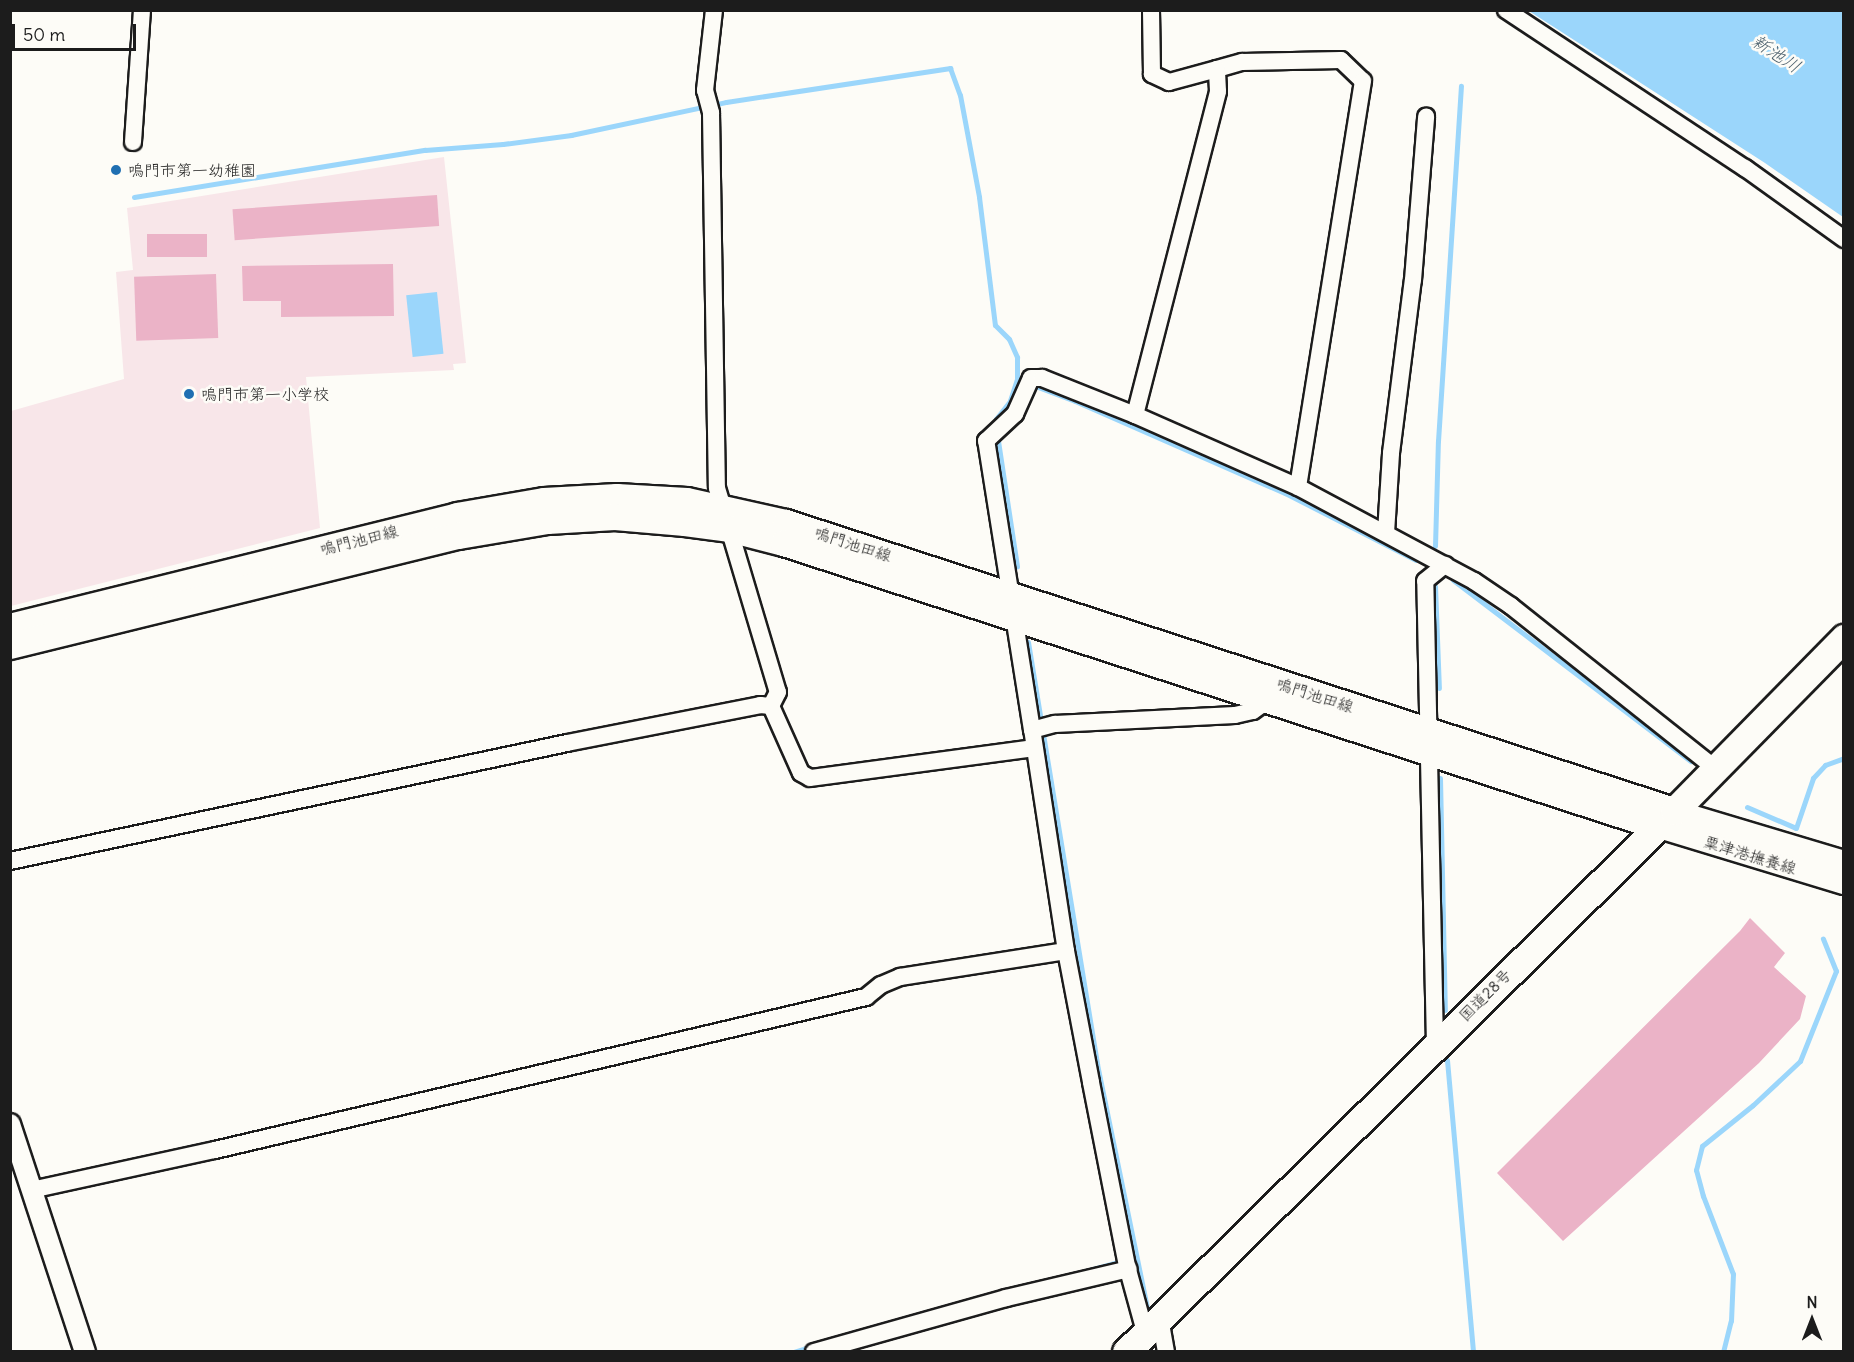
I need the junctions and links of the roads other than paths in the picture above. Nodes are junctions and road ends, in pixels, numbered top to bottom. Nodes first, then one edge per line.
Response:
1 (142, 10) edge
2 (714, 10) edge
3 (1151, 10) edge
4 (1506, 10) edge
5 (1217, 69) junction
6 (1426, 117) dead end
7 (133, 142) dead end
8 (1844, 239) edge
9 (1135, 415) junction
10 (1298, 487) junction
11 (725, 518) junction
12 (1386, 533) junction
13 (1445, 565) junction
14 (1013, 607) junction
15 (10, 627) edge
16 (1844, 638) edge
17 (10, 646) edge
18 (1267, 701) junction
19 (771, 706) junction
20 (1035, 730) junction
21 (1429, 742) junction
22 (1035, 748) junction
23 (1715, 768) junction
24 (1665, 819) junction
25 (10, 861) edge
26 (1844, 862) edge
27 (1844, 883) edge
28 (1066, 951) junction
29 (1435, 1045) junction
30 (10, 1124) edge
31 (31, 1190) junction
32 (1127, 1262) junction
33 (1152, 1325) junction
34 (85, 1352) edge
35 (814, 1352) edge
36 (1126, 1352) edge
37 (1166, 1352) edge

1 - 7 street
2 - 11 street
3 - 5 street
4 - 8 street
5 - 9 street
5 - 10 street
6 - 12 street
9 - 10 street
9 - 14 street
10 - 12 street
11 - 14 main road, 鳴門池田線
11 - 15 main road, 鳴門池田線
11 - 17 main road, 鳴門池田線
11 - 19 street
12 - 13 street
13 - 21 street
13 - 23 street
14 - 18 main road, 鳴門池田線
14 - 20 street
14 - 21 main road, 鳴門池田線
16 - 23 highway, 国道28号
18 - 20 street
18 - 21 main road, 鳴門池田線
19 - 22 street
19 - 25 street
20 - 22 street
21 - 24 main road, 鳴門池田線
21 - 29 street
22 - 28 street
23 - 24 highway, 国道28号
24 - 26 main road, 粟津港撫養線
24 - 27 main road, 粟津港撫養線
24 - 29 highway, 国道28号
28 - 31 street
28 - 32 street
29 - 33 highway, 国道28号
30 - 31 street
31 - 34 street
32 - 33 street
32 - 35 street
33 - 36 highway, 国道28号
33 - 37 street

